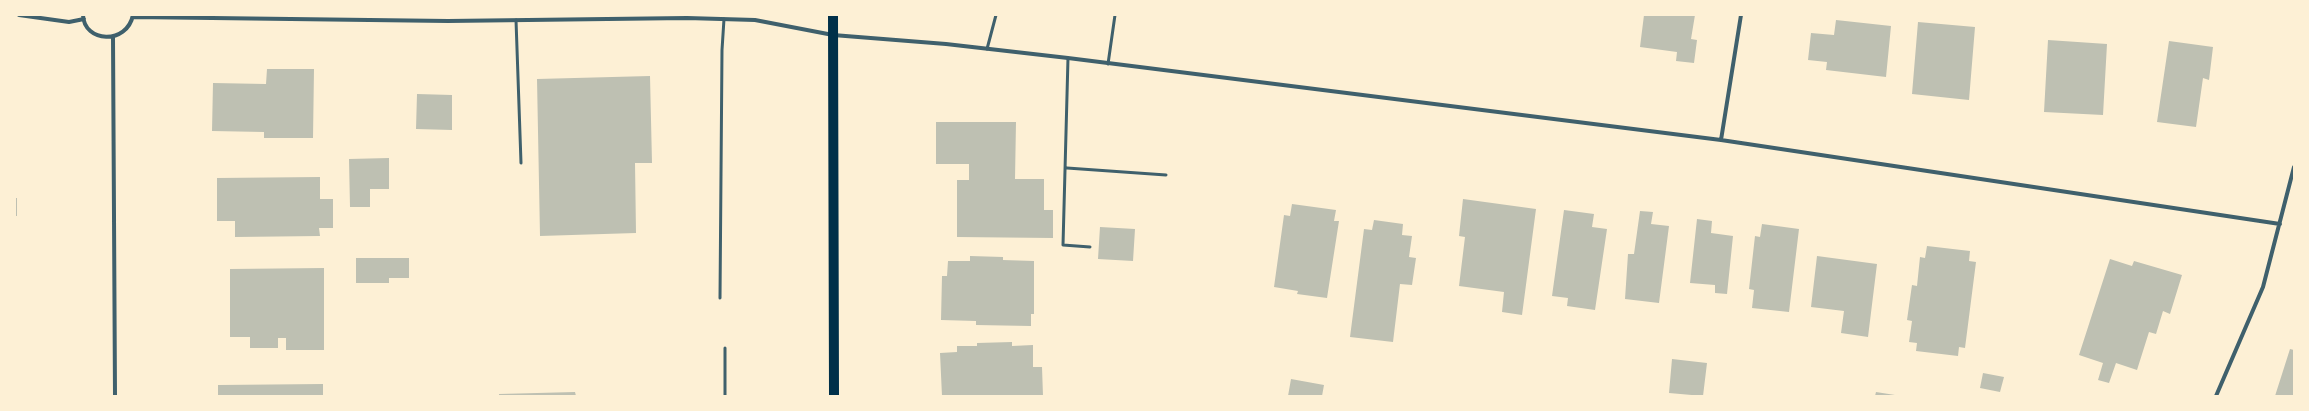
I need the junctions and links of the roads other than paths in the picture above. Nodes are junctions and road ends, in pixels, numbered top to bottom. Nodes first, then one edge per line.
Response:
1 (18, 15) edge
2 (833, 15) edge
3 (996, 15) edge
4 (1115, 15) edge
5 (1741, 15) edge
6 (133, 16) edge
7 (83, 17) edge
8 (724, 19) junction
9 (516, 20) junction
10 (833, 34) junction
11 (113, 37) junction
12 (987, 49) junction
13 (1068, 58) junction
14 (1108, 64) junction
15 (1721, 140) junction
16 (521, 163) dead end
17 (2294, 167) edge
18 (1067, 168) junction
19 (1166, 175) dead end
20 (2280, 224) junction
21 (1090, 247) dead end
22 (720, 298) dead end
23 (725, 348) dead end
24 (115, 396) edge
25 (725, 396) edge
26 (834, 396) edge
27 (2216, 396) edge

1 - 7 street
2 - 10 main road
3 - 12 lane
4 - 14 lane
5 - 15 street
6 - 9 street
6 - 11 street
7 - 11 street
8 - 9 street
8 - 10 street
8 - 22 lane
9 - 16 lane
10 - 12 street
10 - 26 main road
11 - 24 street
12 - 13 street
13 - 14 street
13 - 18 lane
14 - 15 street
15 - 20 street
17 - 20 street
18 - 19 lane
18 - 21 lane
20 - 27 street
23 - 25 lane

